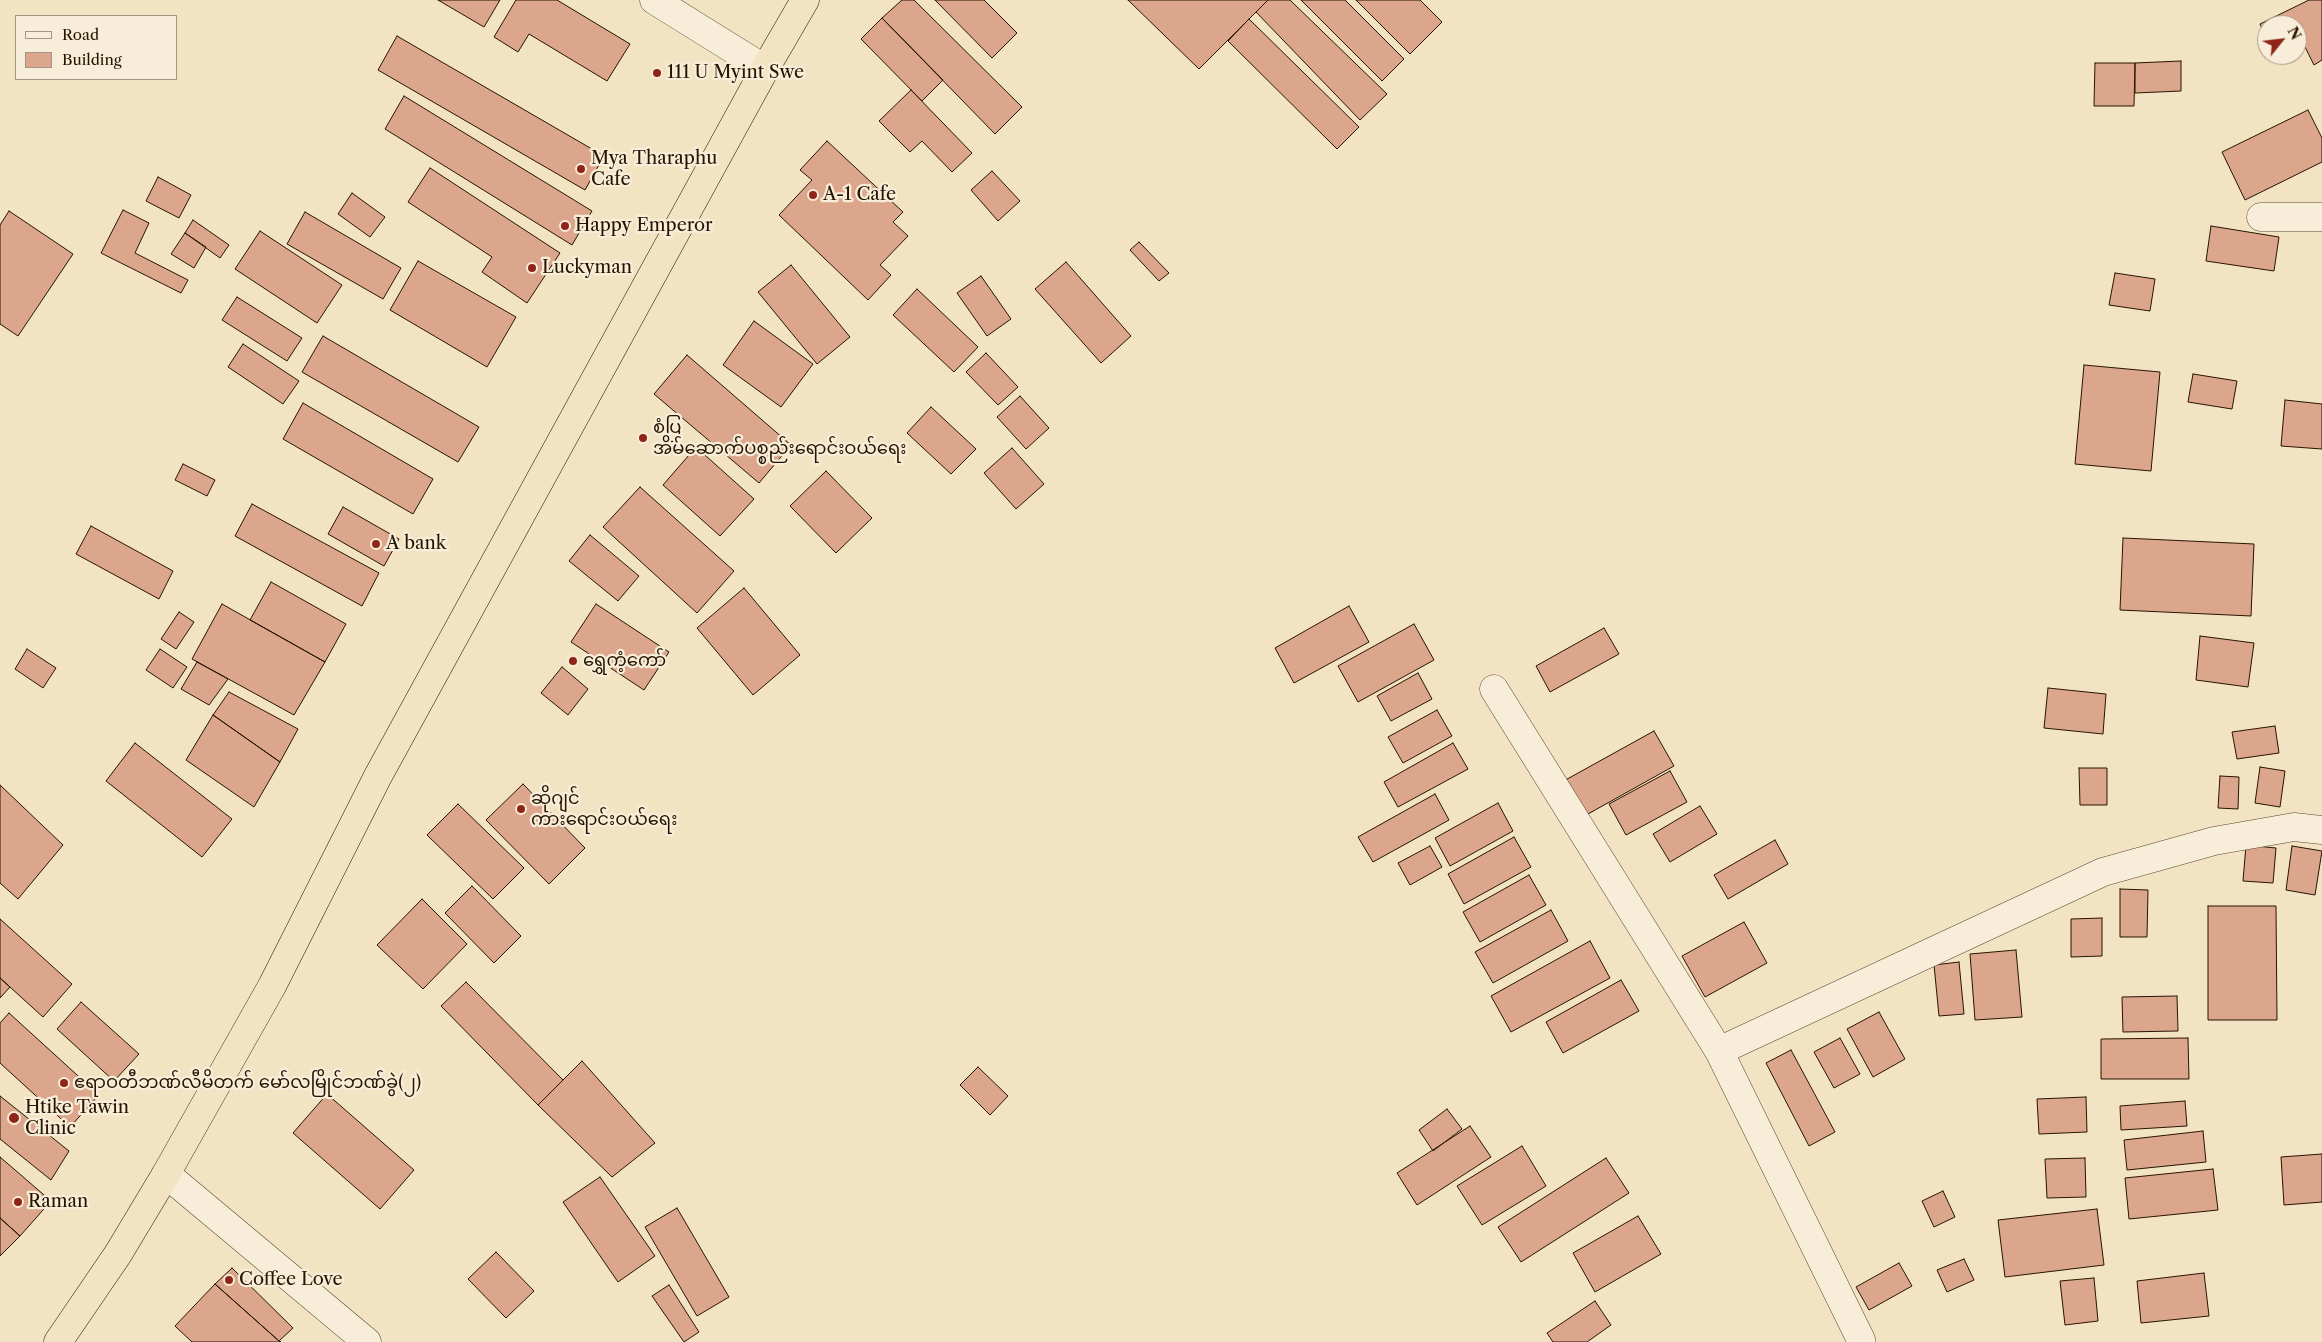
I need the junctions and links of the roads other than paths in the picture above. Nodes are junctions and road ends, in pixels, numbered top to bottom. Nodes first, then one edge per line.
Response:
1 (654, 0) edge
2 (805, 0) edge
3 (765, 69) junction
4 (2261, 217) dead end
5 (2322, 217) edge
6 (1494, 690) dead end
7 (2322, 830) edge
8 (1719, 1050) junction
9 (166, 1174) junction
10 (1861, 1340) dead end
11 (58, 1342) edge
12 (367, 1342) edge

1 - 3 street
2 - 3 highway
3 - 9 highway
4 - 5 street
6 - 8 street
7 - 8 street
8 - 10 street
9 - 11 highway
9 - 12 street

